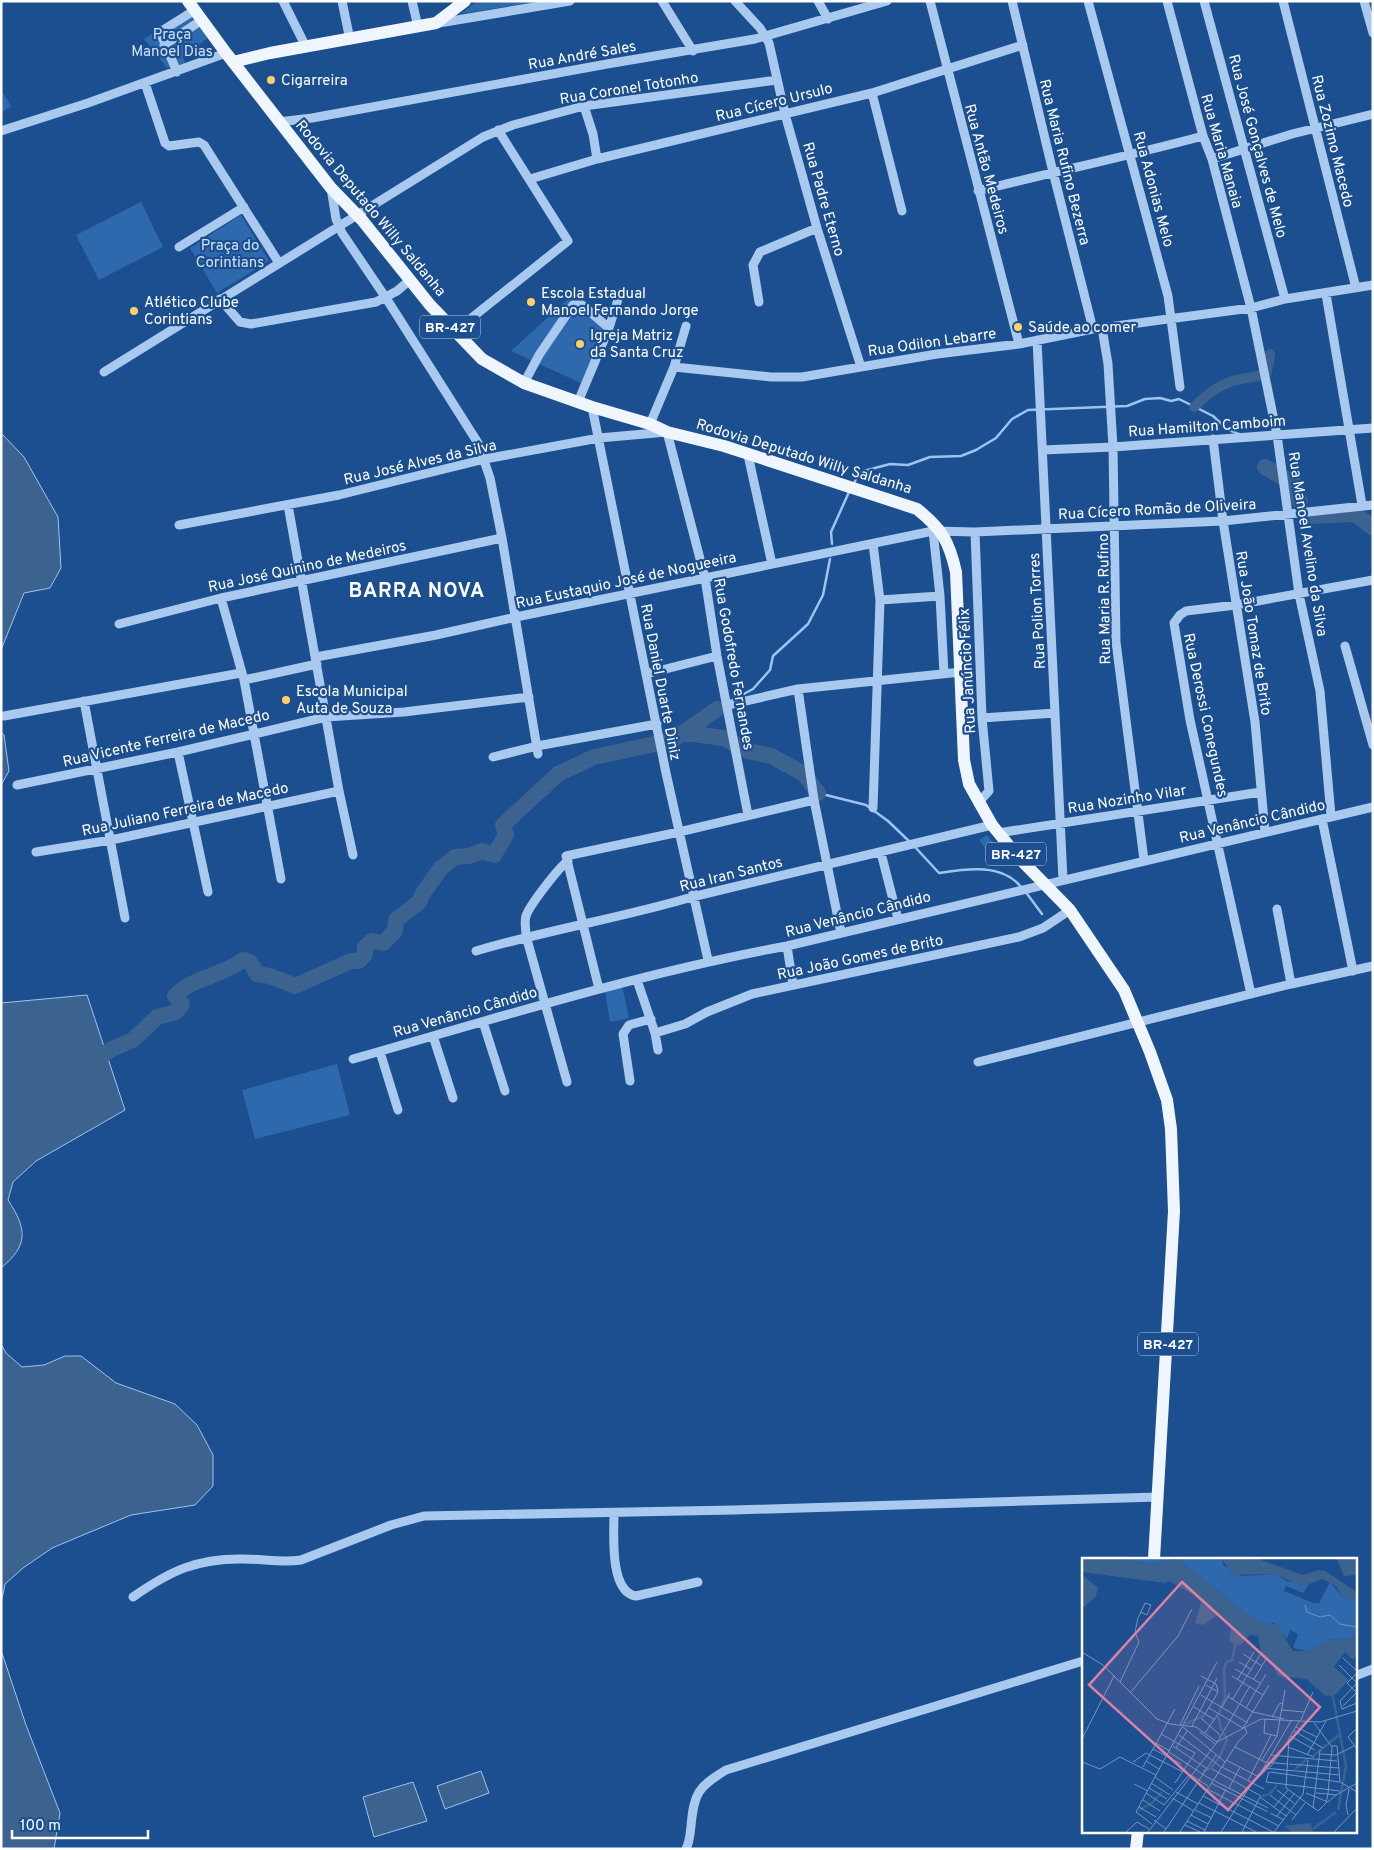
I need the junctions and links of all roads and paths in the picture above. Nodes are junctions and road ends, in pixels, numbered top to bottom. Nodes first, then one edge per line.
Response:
1 (283, 1) edge
2 (342, 1) edge
3 (412, 1) edge
4 (465, 1) edge
5 (570, 1) edge
6 (662, 1) edge
7 (735, 1) edge
8 (818, 1) edge
9 (887, 1) edge
10 (930, 1) edge
11 (1012, 1) edge
12 (1088, 1) edge
13 (1167, 1) edge
14 (1204, 1) edge
15 (1283, 1) edge
16 (1364, 1) edge
17 (448, 7) edge
18 (195, 10) edge
19 (828, 19) junction
20 (436, 23) junction
21 (418, 27) junction
22 (1373, 33) edge
23 (766, 36) junction
24 (350, 40) junction
25 (164, 45) junction
26 (1023, 45) junction
27 (306, 47) junction
28 (693, 51) junction
29 (229, 58) junction
30 (947, 70) junction
31 (177, 72) junction
32 (777, 80) junction
33 (145, 83) junction
34 (872, 93) junction
35 (584, 106) junction
36 (784, 114) junction
37 (1373, 114) edge
38 (278, 122) junction
39 (1316, 128) junction
40 (498, 130) junction
41 (1, 131) edge
42 (1204, 136) junction
43 (1244, 148) junction
44 (1130, 156) junction
45 (597, 159) junction
46 (1212, 159) junction
47 (1053, 172) junction
48 (530, 179) junction
49 (331, 188) junction
50 (978, 191) junction
51 (244, 207) junction
52 (902, 211) dead end
53 (358, 215) junction
54 (339, 227) junction
55 (817, 228) junction
56 (179, 247) dead end
57 (279, 264) junction
58 (410, 280) junction
59 (1373, 285) edge
60 (1356, 288) junction
61 (620, 293) dead end
62 (1326, 294) junction
63 (386, 298) junction
64 (1285, 299) junction
65 (220, 300) junction
66 (759, 302) dead end
67 (1251, 308) junction
68 (1173, 318) junction
69 (686, 326) dead end
70 (609, 328) junction
71 (1098, 328) junction
72 (454, 332) junction
73 (1037, 340) junction
74 (1019, 344) junction
75 (674, 367) junction
76 (861, 367) junction
77 (104, 372) dead end
78 (524, 383) junction
79 (1180, 387) dead end
80 (578, 402) junction
81 (592, 407) junction
82 (650, 424) junction
83 (1373, 428) edge
84 (1348, 430) junction
85 (667, 432) junction
86 (1278, 435) junction
87 (599, 438) junction
88 (1213, 439) junction
89 (1113, 447) junction
90 (1043, 450) junction
91 (748, 455) junction
92 (485, 460) junction
93 (288, 504) junction
94 (1370, 505) edge
95 (1290, 514) junction
96 (1223, 521) junction
97 (179, 525) dead end
98 (1116, 526) junction
99 (1046, 528) junction
100 (937, 531) junction
101 (975, 532) junction
102 (502, 538) junction
103 (873, 544) junction
104 (772, 564) junction
105 (705, 578) junction
106 (1373, 580) edge
107 (303, 581) junction
108 (630, 593) junction
109 (1299, 594) junction
110 (940, 596) junction
111 (221, 598) junction
112 (880, 600) junction
113 (1236, 605) junction
114 (516, 617) junction
115 (118, 624) dead end
116 (1344, 646) dead end
117 (717, 656) junction
118 (317, 660) junction
119 (962, 672) junction
120 (646, 674) junction
121 (944, 674) junction
122 (242, 677) junction
123 (879, 681) junction
124 (798, 689) junction
125 (529, 697) junction
126 (84, 701) junction
127 (728, 705) junction
128 (1055, 713) junction
129 (4, 716) dead end
130 (326, 717) junction
131 (982, 718) junction
132 (657, 724) junction
133 (254, 734) junction
134 (1373, 745) edge
135 (538, 750) junction
136 (178, 752) junction
137 (493, 757) dead end
138 (96, 769) junction
139 (18, 785) dead end
140 (339, 791) junction
141 (1261, 792) junction
142 (814, 800) junction
143 (1209, 800) junction
144 (978, 803) junction
145 (267, 806) junction
146 (1373, 807) edge
147 (873, 808) dead end
148 (1138, 810) junction
149 (748, 815) junction
150 (1327, 818) junction
151 (193, 821) junction
152 (1060, 823) junction
153 (995, 829) junction
154 (679, 832) junction
155 (1265, 832) junction
156 (110, 840) junction
157 (1218, 843) junction
158 (36, 852) dead end
159 (881, 853) junction
160 (353, 855) dead end
161 (567, 859) junction
162 (1144, 860) junction
163 (827, 866) junction
164 (281, 879) dead end
165 (1063, 880) junction
166 (1044, 884) junction
167 (208, 892) dead end
168 (692, 897) junction
169 (1278, 909) dead end
170 (1070, 910) junction
171 (125, 918) dead end
172 (898, 919) junction
173 (581, 923) junction
174 (840, 933) junction
175 (526, 936) junction
176 (787, 946) junction
177 (476, 951) dead end
178 (708, 960) junction
179 (1373, 966) edge
180 (1353, 970) junction
181 (637, 980) junction
182 (1291, 984) junction
183 (792, 985) junction
184 (599, 989) junction
185 (1251, 994) junction
186 (546, 1003) junction
187 (651, 1019) junction
188 (483, 1022) junction
189 (1138, 1022) junction
190 (655, 1033) junction
191 (434, 1036) junction
192 (658, 1050) dead end
193 (380, 1052) junction
194 (353, 1059) dead end
195 (978, 1062) dead end
196 (630, 1081) dead end
197 (567, 1082) dead end
198 (505, 1091) dead end
199 (453, 1098) dead end
200 (398, 1110) dead end
201 (1158, 1497) junction
202 (614, 1513) junction
203 (1154, 1558) edge
204 (698, 1582) dead end
205 (133, 1597) dead end
206 (1082, 1661) edge
207 (1373, 1669) edge
208 (1356, 1676) edge
209 (1138, 1832) edge
210 (686, 1849) edge
211 (1136, 1849) edge

1 - 27 street
2 - 24 street
3 - 21 street
4 - 17 main road
5 - 20 street
6 - 28 street
7 - 23 street
8 - 19 street
9 - 19 street, Rua André Sales
10 - 30 street, Rua Antão Medeiros
11 - 26 street, Rua Maria Rufino Bezerra
12 - 44 street, Rua Adonias Melo
13 - 42 street, Rua Maria Manaia
14 - 43 street, Rua José Gonçalves de Melo
15 - 39 street, Rua Zozimo Macedo
16 - 22 street
17 - 20 main road
18 - 25 street
18 - 25 street
18 - 29 main road, Rodovia Deputado Willy Saldanha / BR-427
19 - 23 street, Rua André Sales
20 - 21 main road
21 - 24 main road
23 - 28 street, Rua André Sales
23 - 32 street, Rua Padre Eterno
24 - 27 main road
25 - 31 street
26 - 30 street, Rua Cícero Ursulo
26 - 47 street, Rua Maria Rufino Bezerra
27 - 29 main road
28 - 38 street, Rua André Sales
29 - 31 street
29 - 38 main road, Rodovia Deputado Willy Saldanha / BR-427
30 - 34 street, Rua Cícero Ursulo
30 - 50 street, Rua Antão Medeiros
31 - 33 street
32 - 35 street, Rua Coronel Totonho
32 - 36 street, Rua Padre Eterno
33 - 41 street
33 - 51 street
34 - 36 street, Rua Cícero Ursulo
34 - 52 street
35 - 40 street, Rua Coronel Totonho
35 - 45 street
36 - 45 street, Rua Cícero Ursulo
36 - 55 street, Rua Padre Eterno
37 - 39 street
38 - 49 main road, Rodovia Deputado Willy Saldanha / BR-427
39 - 43 street
39 - 60 street, Rua Zozimo Macedo
40 - 48 street
40 - 53 street, Rua Coronel Totonho
42 - 44 street
42 - 46 street, Rua Maria Manaia
43 - 46 street
43 - 64 street, Rua José Gonçalves de Melo
44 - 47 street
44 - 68 street, Rua Adonias Melo
45 - 48 street, Rua Cícero Ursulo
46 - 67 street, Rua Maria Manaia
47 - 50 street
47 - 71 street, Rua Maria Rufino Bezerra
48 - 72 street
49 - 53 main road, Rodovia Deputado Willy Saldanha / BR-427
49 - 54 street
50 - 74 street, Rua Antão Medeiros
51 - 56 street
51 - 57 street
53 - 54 street, Rua Coronel Totonho
53 - 58 main road, Rodovia Deputado Willy Saldanha / BR-427
54 - 57 street, Rua Coronel Totonho
54 - 63 street
55 - 66 street
55 - 76 street, Rua Padre Eterno
57 - 65 street, Rua Coronel Totonho
58 - 63 street
58 - 72 main road, Rodovia Deputado Willy Saldanha / BR-427
59 - 60 street, Rua Odilon Lebarre
60 - 62 street, Rua Odilon Lebarre
61 - 70 street
62 - 64 street, Rua Odilon Lebarre
62 - 84 street
63 - 65 street
63 - 92 street
64 - 67 street, Rua Odilon Lebarre
65 - 77 street, Rua Coronel Totonho
67 - 68 street, Rua Odilon Lebarre
67 - 86 street, Rua Manoel Avelino da Silva
68 - 71 street, Rua Odilon Lebarre
68 - 79 street, Rua Adonias Melo
69 - 75 street
70 - 78 street
70 - 80 street
71 - 73 street, Rua Odilon Lebarre
71 - 89 street, Rua Maria R. Rufino
72 - 78 main road, Rodovia Deputado Willy Saldanha / BR-427
73 - 74 street, Rua Odilon Lebarre
73 - 90 street, Rua Polion Torres
74 - 76 street, Rua Odilon Lebarre
75 - 76 street, Rua Odilon Lebarre
75 - 82 street
78 - 80 main road, Rodovia Deputado Willy Saldanha / BR-427
80 - 81 main road, Rodovia Deputado Willy Saldanha / BR-427
81 - 82 main road, Rodovia Deputado Willy Saldanha / BR-427
81 - 87 street, Rua Daniel Duarte Diniz
82 - 85 main road, Rodovia Deputado Willy Saldanha / BR-427
83 - 84 street, Rua Hamilton Camboim
84 - 86 street, Rua Hamilton Camboim
84 - 94 street
85 - 87 street, Rua José Alves da Silva
85 - 91 main road, Rodovia Deputado Willy Saldanha / BR-427
85 - 105 street, Rua Godofredo Fernandes
86 - 88 street, Rua Hamilton Camboim
86 - 95 street, Rua Manoel Avelino da Silva
87 - 92 street, Rua José Alves da Silva
87 - 108 street, Rua Daniel Duarte Diniz
88 - 89 street, Rua Hamilton Camboim
88 - 96 street, Rua João Tomaz de Brito
89 - 90 street, Rua Hamilton Camboim
89 - 98 street, Rua Maria R. Rufino
90 - 99 street, Rua Polion Torres
91 - 100 main road, Rodovia Deputado Willy Saldanha / BR-427
91 - 104 street
92 - 93 street, Rua José Alves da Silva
92 - 102 street
93 - 97 street, Rua José Alves da Silva
93 - 107 street
94 - 95 street, Rua Cícero Romão de Oliveira
95 - 96 street, Rua Cícero Romão de Oliveira
95 - 109 street, Rua Manoel Avelino da Silva
96 - 98 street, Rua Cícero Romão de Oliveira
96 - 113 street, Rua João Tomaz de Brito
98 - 99 street, Rua Cícero Romão de Oliveira
98 - 148 street, Rua Maria R. Rufino
99 - 101 street, Rua Cícero Romão de Oliveira
99 - 128 street, Rua Polion Torres
100 - 101 street, Rua Cícero Romão de Oliveira
100 - 103 street, Rua Eustaquio José de Nogueeira
100 - 110 street
100 - 119 main road, Rodovia Deputado Willy Saldanha / BR-427
101 - 131 street, Rua Janúncio Félix
102 - 107 street, Rua José Quinino de Medeiros
102 - 114 street
103 - 104 street, Rua Eustaquio José de Nogueeira
103 - 112 street
104 - 105 street, Rua Eustaquio José de Nogueeira
105 - 108 street, Rua Eustaquio José de Nogueeira
105 - 117 street, Rua Godofredo Fernandes
106 - 109 street
107 - 111 street, Rua José Quinino de Medeiros
107 - 118 street
108 - 114 street, Rua Eustaquio José de Nogueeira
108 - 120 street, Rua Daniel Duarte Diniz
109 - 113 street
109 - 150 street, Rua Manoel Avelino da Silva
110 - 112 street
110 - 121 street
111 - 115 street, Rua José Quinino de Medeiros
111 - 122 street
112 - 123 street
113 - 141 street, Rua João Tomaz de Brito
113 - 143 street, Rua Derossi Conegundes
114 - 118 street, Rua Eustaquio José de Nogueeira
114 - 125 street
116 - 134 street
117 - 120 street
117 - 127 street, Rua Godofredo Fernandes
118 - 122 street, Rua Eustaquio José de Nogueeira
118 - 130 street
119 - 121 street
119 - 144 main road, Rodovia Deputado Willy Saldanha / BR-427
120 - 132 street, Rua Daniel Duarte Diniz
121 - 123 street
122 - 126 street, Rua Eustaquio José de Nogueeira
122 - 133 street
123 - 124 street
123 - 147 street
124 - 127 street
124 - 142 street
125 - 130 street, Rua Vicente Ferreira de Macedo
125 - 135 street
126 - 129 street, Rua Eustaquio José de Nogueeira
126 - 138 street
127 - 149 street, Rua Godofredo Fernandes
128 - 131 street
128 - 152 street, Rua Polion Torres
130 - 133 street, Rua Vicente Ferreira de Macedo
130 - 140 street
131 - 144 street, Rua Janúncio Félix
132 - 135 street
132 - 154 street, Rua Daniel Duarte Diniz
133 - 136 street, Rua Vicente Ferreira de Macedo
133 - 145 street
135 - 137 street
136 - 138 street, Rua Vicente Ferreira de Macedo
136 - 151 street
138 - 139 street, Rua Vicente Ferreira de Macedo
138 - 156 street
140 - 145 street, Rua Juliano Ferreira de Macedo
140 - 160 street
141 - 143 street, Rua Nozinho Vilar
141 - 155 street, Rua João Tomaz de Brito
142 - 149 street
142 - 163 street
143 - 148 street, Rua Nozinho Vilar
143 - 157 street, Rua Derossi Conegundes
144 - 153 main road, Rodovia Deputado Willy Saldanha / BR-427
145 - 151 street, Rua Juliano Ferreira de Macedo
145 - 164 street
146 - 150 street, Rua Venâncio Cândido
148 - 152 street, Rua Nozinho Vilar
148 - 162 street, Rua Maria R. Rufino
149 - 154 street
150 - 155 street, Rua Venâncio Cândido
150 - 180 street, Rua Manoel Avelino da Silva
151 - 156 street, Rua Juliano Ferreira de Macedo
151 - 167 street
152 - 153 street, Rua Nozinho Vilar
152 - 165 street, Rua Polion Torres
153 - 159 street, Rua Iran Santos
153 - 166 main road, Rodovia Deputado Willy Saldanha / BR-427
154 - 161 street
154 - 168 street, Rua Daniel Duarte Diniz
155 - 157 street, Rua Venâncio Cândido
156 - 158 street, Rua Juliano Ferreira de Macedo
156 - 171 street
157 - 162 street, Rua Venâncio Cândido
157 - 185 street, Rua Derossi Conegundes
159 - 163 street, Rua Iran Santos
159 - 172 street
161 - 173 street
161 - 175 street
162 - 165 street, Rua Venâncio Cândido
163 - 168 street, Rua Iran Santos
163 - 174 street
165 - 166 street, Rua Venâncio Cândido
166 - 170 main road, Rodovia Deputado Willy Saldanha / BR-427
166 - 172 street, Rua Venâncio Cândido
168 - 173 street, Rua Iran Santos
168 - 178 street, Rua Daniel Duarte Diniz
169 - 182 street
170 - 183 street, Rua João Gomes de Brito
170 - 189 main road, Rodovia Deputado Willy Saldanha / BR-427
172 - 174 street, Rua Venâncio Cândido
173 - 175 street, Rua Iran Santos
173 - 184 street
174 - 176 street, Rua Venâncio Cândido
175 - 177 street, Rua Iran Santos
175 - 186 street
176 - 178 street, Rua Venâncio Cândido
176 - 183 street
178 - 181 street, Rua Venâncio Cândido
179 - 180 street
180 - 182 street
181 - 184 street, Rua Venâncio Cândido
181 - 187 street
182 - 185 street
183 - 190 street, Rua João Gomes de Brito
184 - 186 street, Rua Venâncio Cândido
185 - 189 street
186 - 188 street, Rua Venâncio Cândido
186 - 197 street
187 - 190 street
187 - 196 street
188 - 191 street, Rua Venâncio Cândido
188 - 198 street
189 - 195 street
189 - 201 main road, Rodovia Deputado Willy Saldanha / BR-427
190 - 192 street
191 - 193 street, Rua Venâncio Cândido
191 - 199 street
193 - 194 street, Rua Venâncio Cândido
193 - 200 street
201 - 202 street
201 - 203 main road, Rodovia Deputado Willy Saldanha / BR-427
202 - 204 street
202 - 205 street
206 - 210 street
207 - 208 street
209 - 211 main road

